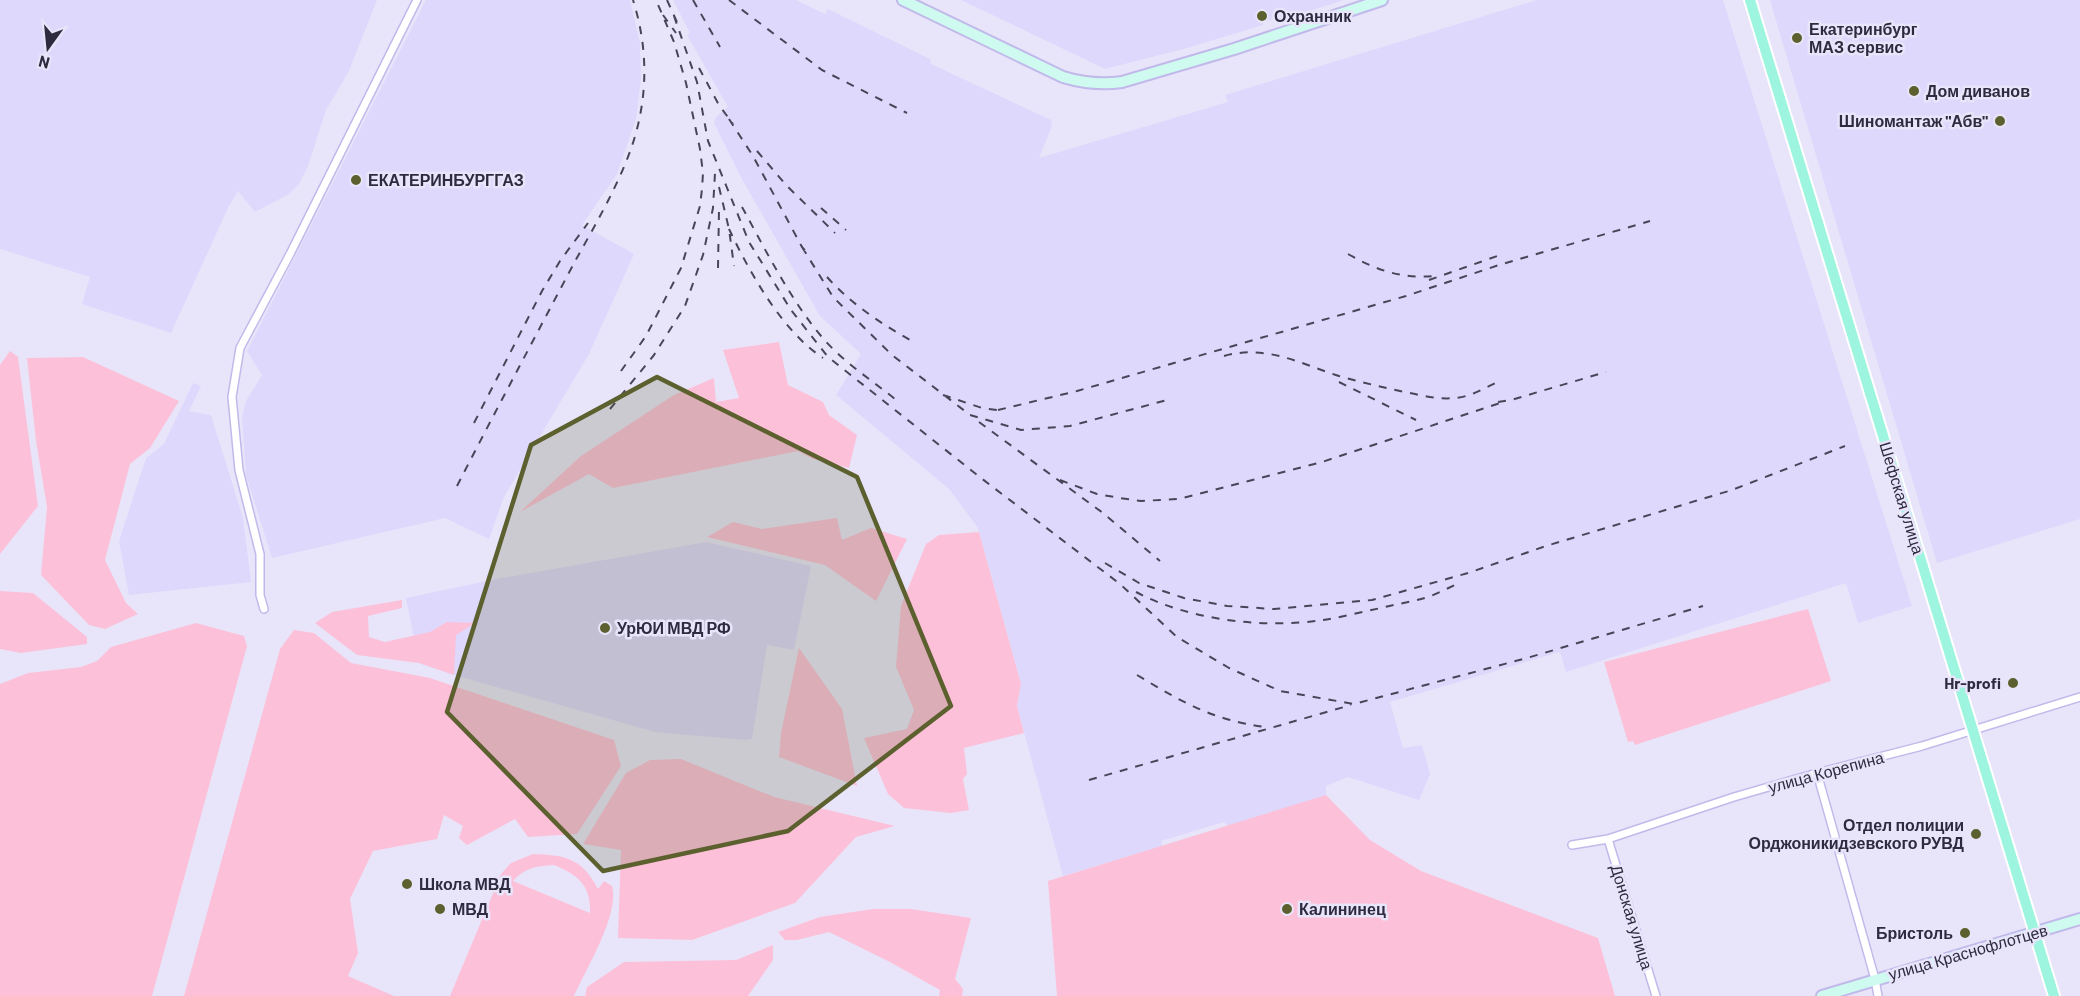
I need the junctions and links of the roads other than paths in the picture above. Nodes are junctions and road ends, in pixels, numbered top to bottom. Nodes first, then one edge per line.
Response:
1 (417, 0) edge
2 (903, 0) edge
3 (1382, 0) edge
4 (1750, 0) edge
5 (264, 609) dead end
6 (2080, 697) edge
7 (1973, 731) junction
8 (1817, 773) junction
9 (1608, 839) junction
10 (1572, 845) dead end
11 (2080, 919) edge
12 (2034, 933) junction
13 (1875, 979) junction
14 (1656, 996) edge
15 (1822, 996) edge
16 (1878, 996) edge
17 (2054, 996) edge

1 - 5 street
2 - 3 main road
4 - 7 main road, Шефская улица
6 - 7 street, улица Корепина
7 - 8 street, улица Корепина
7 - 12 main road, Шефская улица
8 - 9 street, улица Корепина
8 - 13 street
9 - 10 street, улица Корепина
9 - 14 street, Донская улица
11 - 12 main road, улица Краснофлотцев
12 - 13 main road, улица Краснофлотцев
12 - 17 main road, Шефская улица
13 - 15 main road, улица Краснофлотцев
13 - 16 street

